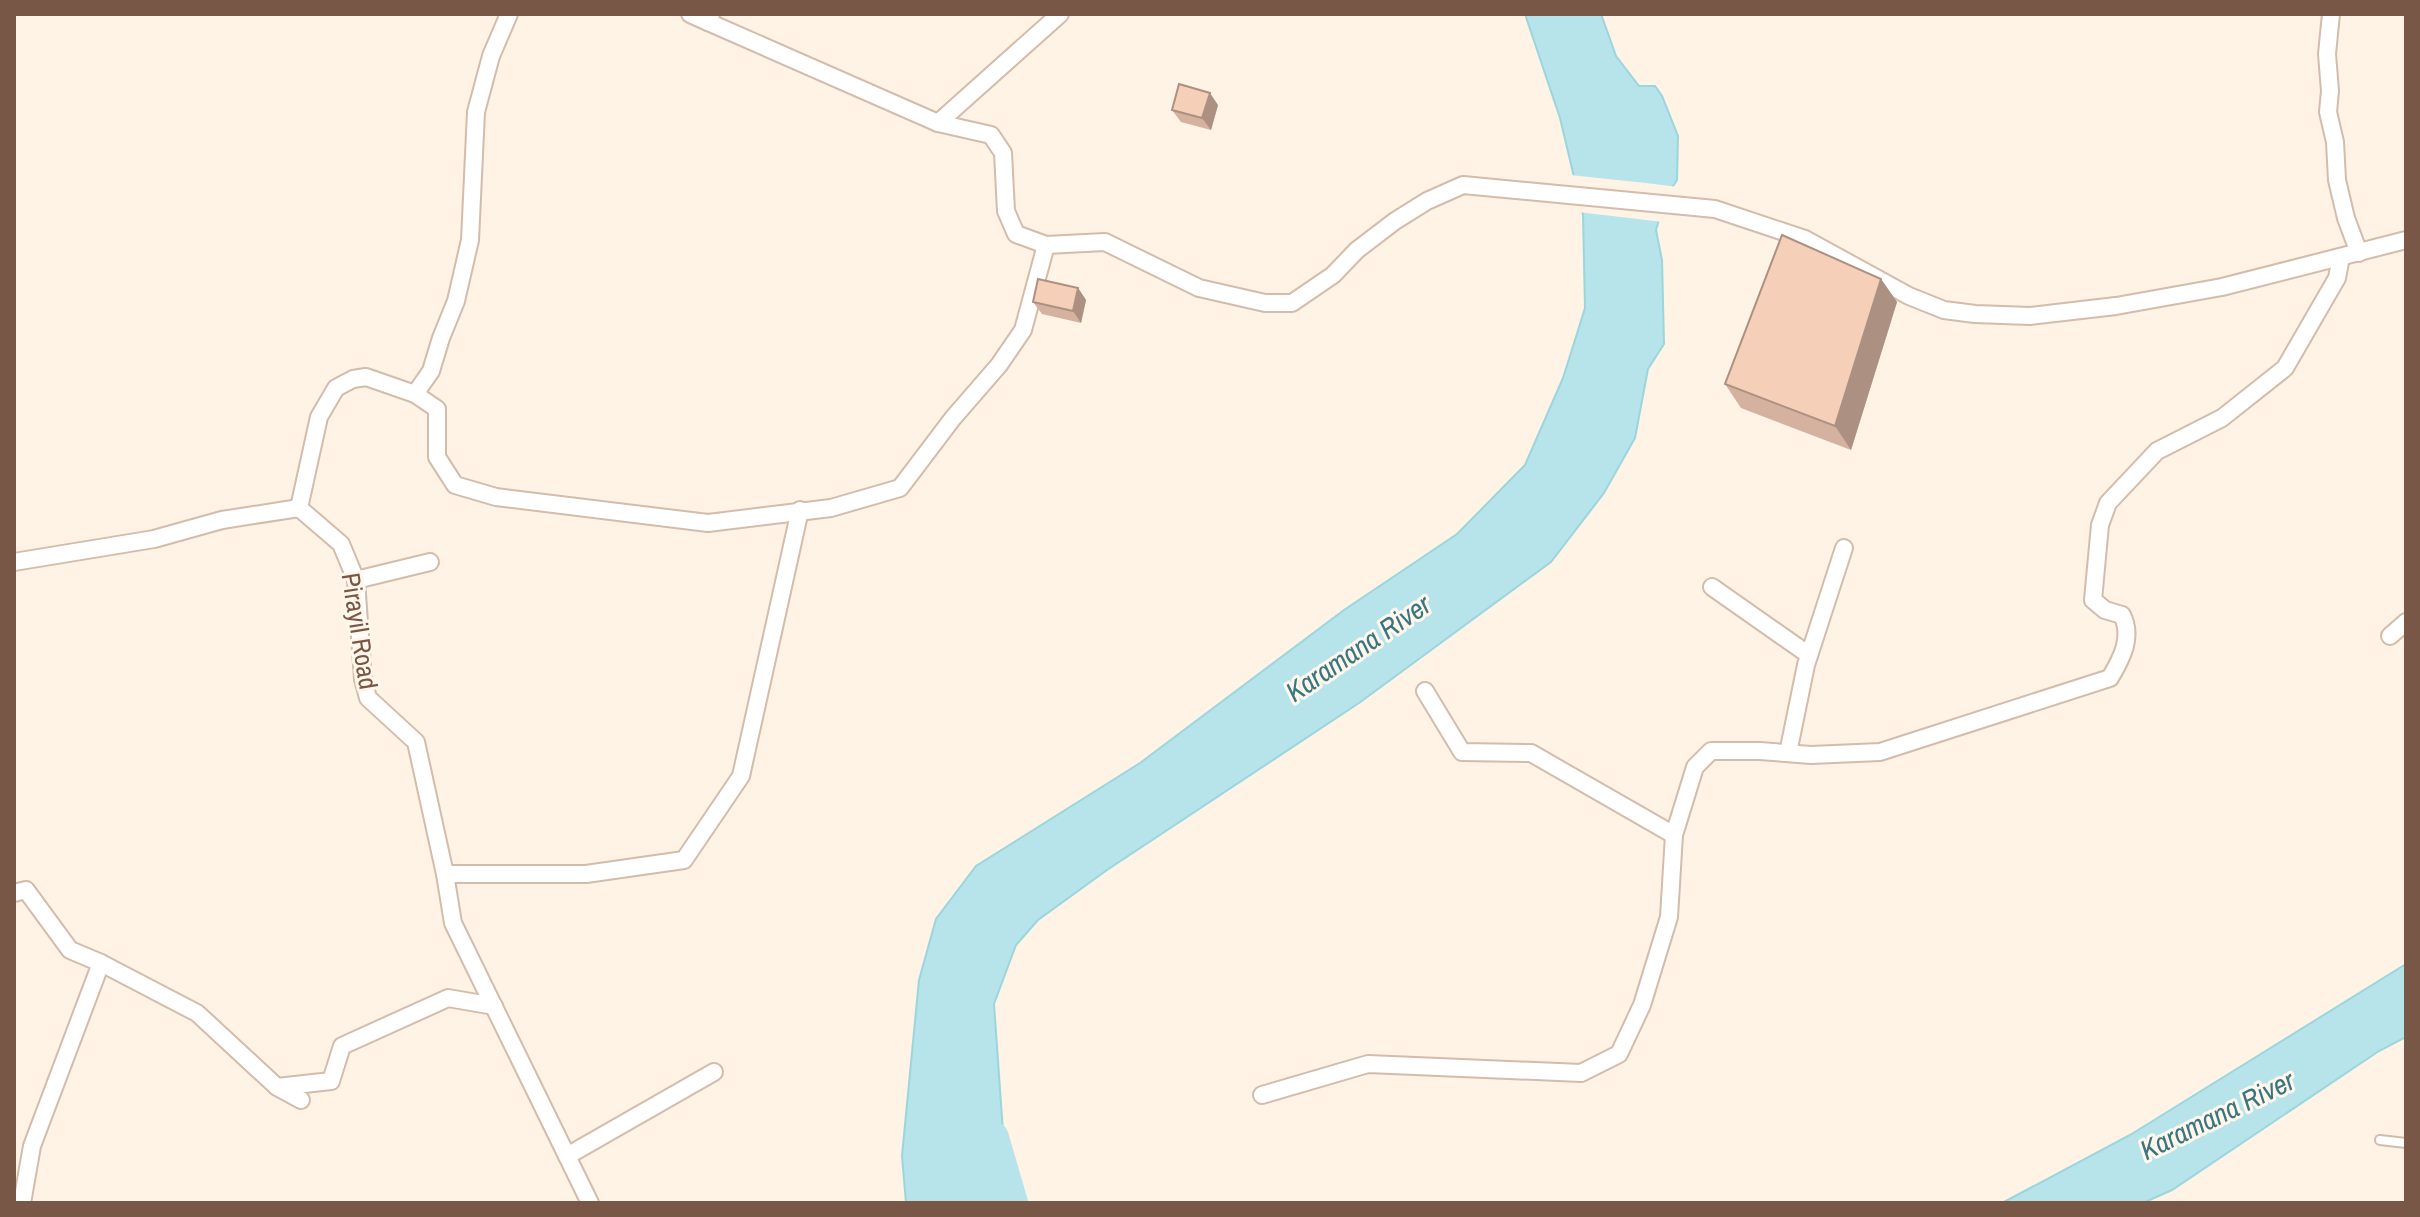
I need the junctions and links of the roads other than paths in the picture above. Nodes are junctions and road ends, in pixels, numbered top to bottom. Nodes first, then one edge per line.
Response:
1 (509, 14) edge
2 (690, 14) edge
3 (1060, 14) edge
4 (2331, 14) edge
5 (710, 18) edge
6 (938, 123) junction
7 (2406, 240) edge
8 (1046, 245) junction
9 (2359, 253) junction
10 (2341, 257) junction
11 (415, 394) junction
12 (299, 508) junction
13 (800, 510) junction
14 (1844, 548) dead end
15 (14, 562) edge
16 (430, 562) dead end
17 (356, 580) junction
18 (1712, 587) dead end
19 (2406, 622) edge
20 (2390, 636) dead end
21 (1809, 655) junction
22 (1425, 691) dead end
23 (1788, 753) junction
24 (1674, 835) junction
25 (445, 874) junction
26 (14, 893) edge
27 (101, 963) junction
28 (494, 1006) junction
29 (714, 1072) dead end
30 (277, 1087) junction
31 (1262, 1095) dead end
32 (301, 1100) dead end
33 (2380, 1140) dead end
34 (2406, 1143) edge
35 (567, 1156) junction
36 (22, 1203) edge
37 (590, 1203) edge

1 - 11 street
2 - 5 street
3 - 6 street
4 - 9 street
5 - 6 street
6 - 8 street
7 - 9 street
8 - 10 street
8 - 13 street
9 - 10 street
10 - 23 street
11 - 12 street
11 - 13 street
12 - 15 street
12 - 17 street, Pirayil Road
13 - 25 street
14 - 21 street
16 - 17 street
17 - 25 street, Pirayil Road
18 - 21 street
19 - 20 street
21 - 23 street
22 - 24 street
23 - 24 street
24 - 31 street
25 - 28 street, Pirayil Road
26 - 27 street
27 - 30 street
27 - 36 street
28 - 30 street
28 - 35 street, Pirayil Road
29 - 35 street
30 - 32 street
33 - 34 lane
35 - 37 street, Pirayil Road

